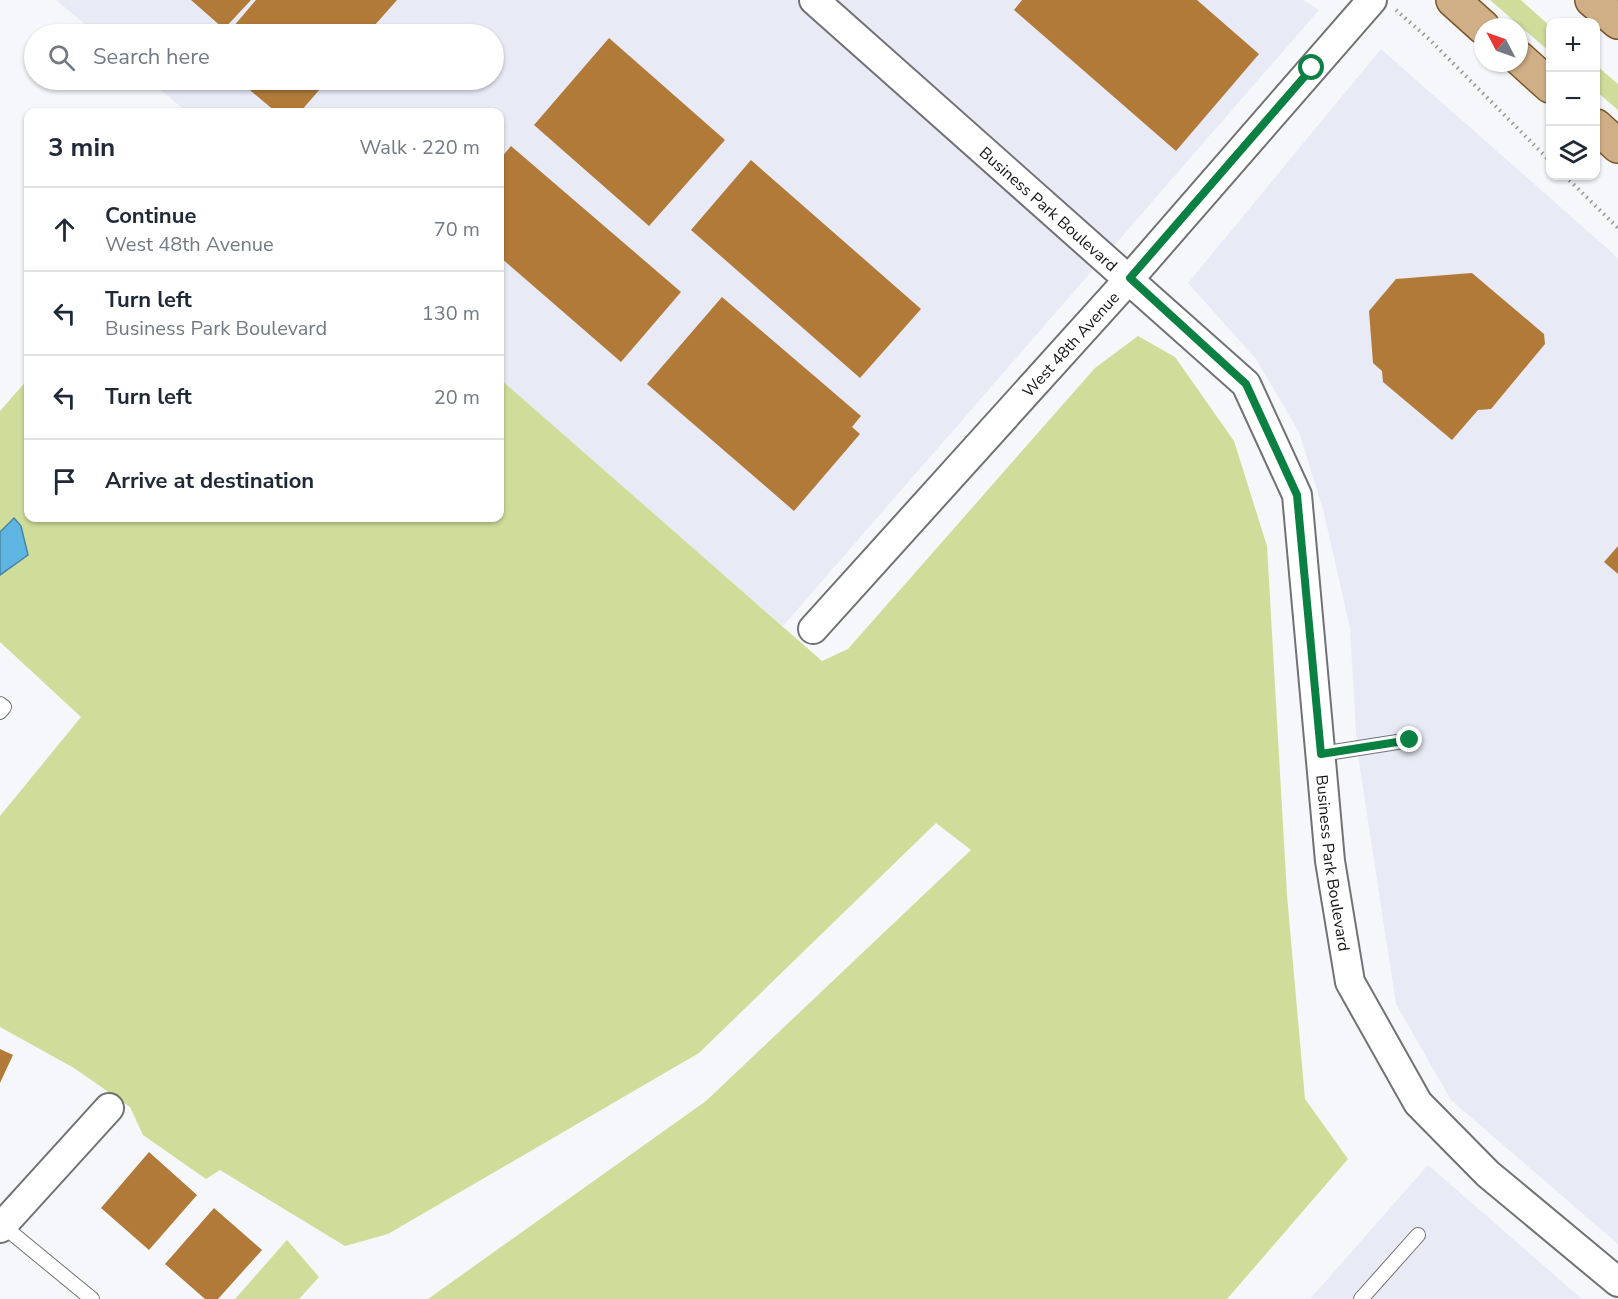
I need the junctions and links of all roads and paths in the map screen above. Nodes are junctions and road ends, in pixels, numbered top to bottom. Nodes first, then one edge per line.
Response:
1 (814, 0) edge
2 (1453, 0) edge
3 (1592, 0) edge
4 (1382, 3) edge
5 (1474, 19) edge
6 (1618, 22) edge
7 (1528, 66) edge
8 (1546, 82) edge
9 (1600, 130) edge
10 (1618, 146) edge
11 (1546, 155) edge
12 (1569, 180) edge
13 (1618, 228) edge
14 (1130, 278) junction
15 (813, 629) dead end
16 (0, 704) edge
17 (0, 712) edge
18 (1410, 740) dead end
19 (1321, 754) junction
20 (109, 1108) dead end
21 (1, 1226) edge
22 (1418, 1235) dead end
23 (1618, 1282) edge
24 (92, 1299) edge
25 (1362, 1299) edge

1 - 14 street, Business Park Boulevard
2 - 5 main road
3 - 6 main road
4 - 11 path
4 - 14 street, West 48th Avenue
7 - 8 main road
9 - 10 main road
12 - 13 path
14 - 15 street, West 48th Avenue
14 - 19 street, Business Park Boulevard
16 - 17 lane
18 - 19 lane
19 - 23 street, Business Park Boulevard
20 - 21 street
21 - 24 lane
22 - 25 lane

